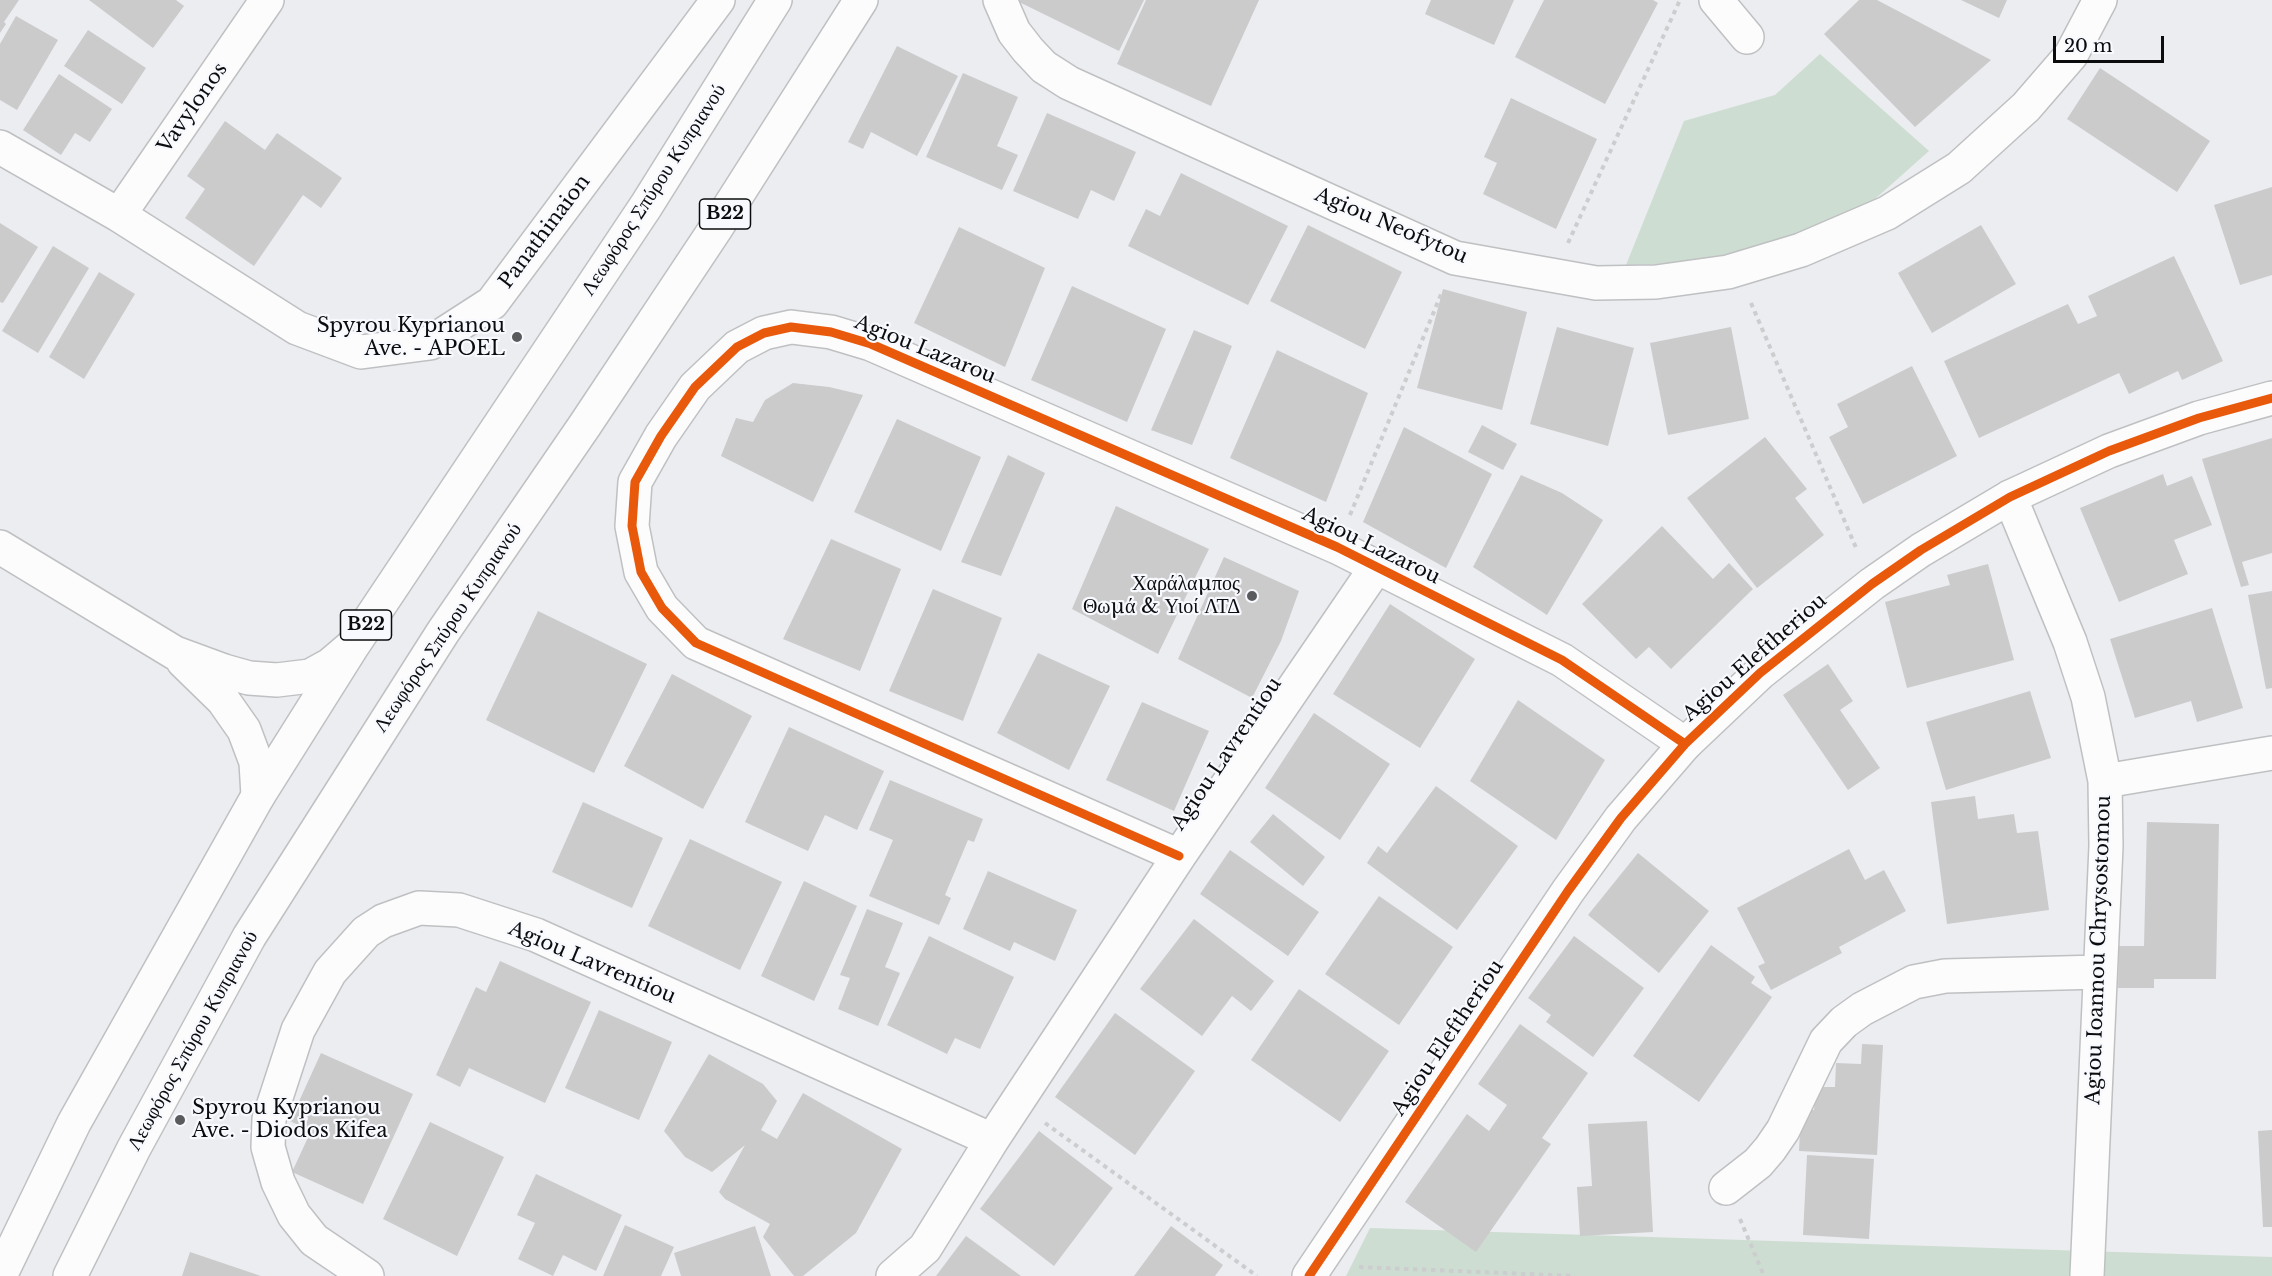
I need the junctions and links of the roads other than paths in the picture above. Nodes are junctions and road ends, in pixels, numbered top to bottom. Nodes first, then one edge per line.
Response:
1 (267, 0) edge
2 (718, 0) edge
3 (775, 0) edge
4 (861, 0) edge
5 (1000, 0) edge
6 (1716, 0) edge
7 (2100, 0) edge
8 (1747, 37) dead end
9 (0, 147) edge
10 (119, 215) junction
11 (2272, 398) edge
12 (2010, 497) junction
13 (0, 547) edge
14 (1375, 568) junction
15 (353, 645) junction
16 (175, 653) junction
17 (1684, 744) junction
18 (2272, 753) edge
19 (2105, 781) junction
20 (258, 796) junction
21 (1179, 856) junction
22 (2100, 972) junction
23 (992, 1140) junction
24 (1726, 1188) road end
25 (1313, 1271) edge
26 (0, 1276) edge
27 (70, 1276) edge
28 (367, 1276) edge
29 (893, 1276) edge
30 (2087, 1276) edge

1 - 10 street, Vavylonos
2 - 10 street, Panathinaion
3 - 15 street, Λεωφόρος Σπύρου Κυπριανού / B22
4 - 27 street, Λεωφόρος Σπύρου Κυπριανού / B22
5 - 7 street, Agiou Neofytou
6 - 8 street
9 - 10 street, Panathinaion
11 - 12 street, Agiou Eleftheriou
12 - 17 street, Agiou Eleftheriou
12 - 19 street, Agiou Ioannou Chrysostomou
13 - 16 street
14 - 17 street, Agiou Lazarou
14 - 21 street, Agiou Lavrentiou
14 - 21 street, Agiou Lazarou
15 - 16 street
15 - 20 street, Λεωφόρος Σπύρου Κυπριανού / B22
16 - 20 street
17 - 25 street, Agiou Eleftheriou
18 - 19 street
19 - 22 street, Agiou Ioannou Chrysostomou
20 - 26 street, Λεωφόρος Σπύρου Κυπριανού / B22
21 - 23 street, Agiou Lavrentiou
22 - 24 street
22 - 30 street, Agiou Ioannou Chrysostomou
23 - 28 street, Agiou Lavrentiou
23 - 29 street, Agiou Lavrentiou

